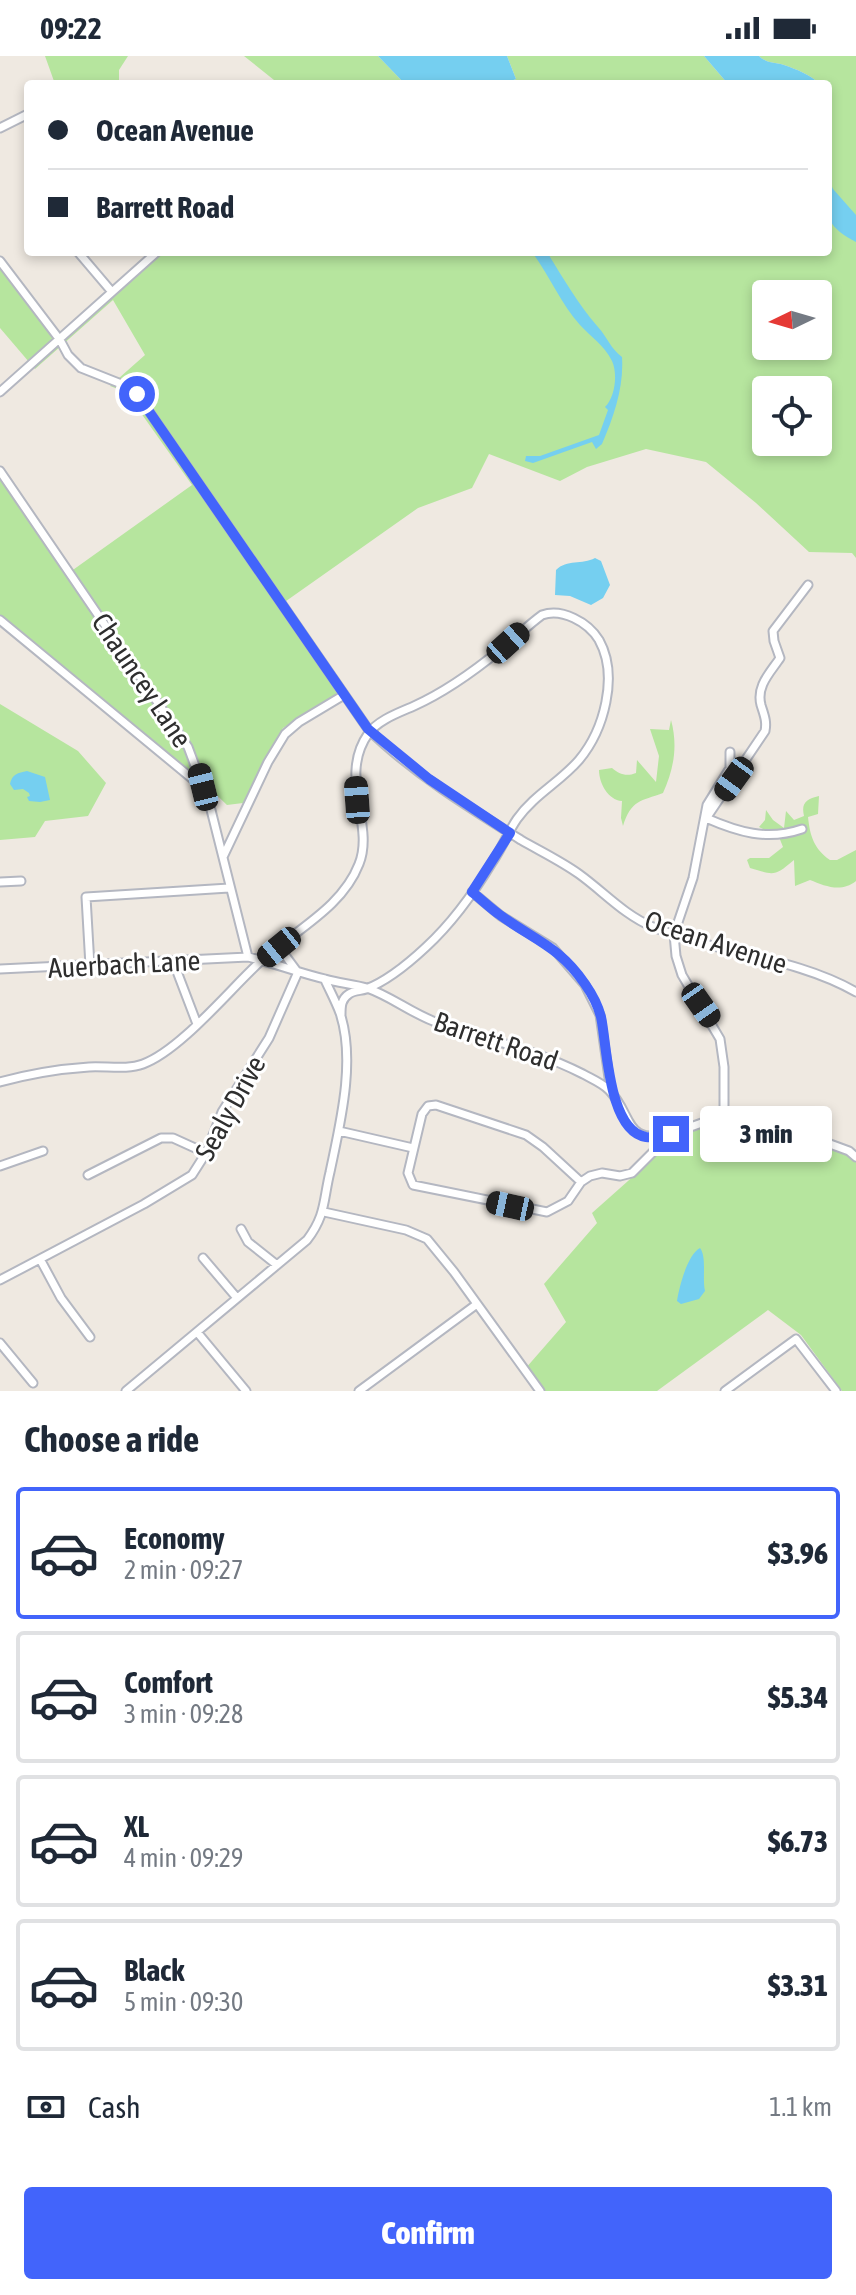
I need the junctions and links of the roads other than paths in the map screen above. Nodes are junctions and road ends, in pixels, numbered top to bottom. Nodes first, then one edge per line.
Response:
1 (24, 116) edge
2 (0, 128) edge
3 (81, 256) edge
4 (152, 256) edge
5 (0, 261) edge
6 (112, 292) junction
7 (60, 340) junction
8 (0, 392) edge
9 (0, 471) edge
10 (808, 585) dead end
11 (0, 620) edge
12 (344, 695) junction
13 (370, 732) junction
14 (730, 752) dead end
15 (203, 787) junction
16 (706, 818) junction
17 (802, 829) dead end
18 (510, 833) junction
19 (223, 859) junction
20 (21, 881) dead end
21 (0, 882) edge
22 (229, 888) junction
23 (472, 892) junction
24 (674, 934) junction
25 (279, 947) junction
26 (248, 957) junction
27 (262, 960) junction
28 (173, 961) junction
29 (90, 966) junction
30 (0, 969) edge
31 (298, 972) junction
32 (325, 980) junction
33 (368, 988) junction
34 (856, 992) edge
35 (341, 1015) junction
36 (197, 1024) junction
37 (0, 1082) edge
38 (611, 1092) junction
39 (724, 1115) junction
40 (339, 1131) junction
41 (671, 1134) junction
42 (640, 1135) junction
43 (413, 1148) junction
44 (43, 1151) dead end
45 (206, 1153) junction
46 (856, 1157) edge
47 (644, 1163) junction
48 (0, 1166) edge
49 (88, 1175) dead end
50 (581, 1182) junction
51 (324, 1212) junction
52 (241, 1229) dead end
53 (203, 1258) dead end
54 (40, 1259) junction
55 (277, 1265) junction
56 (0, 1280) edge
57 (237, 1298) junction
58 (477, 1304) junction
59 (197, 1332) junction
60 (90, 1337) dead end
61 (0, 1343) edge
62 (33, 1383) dead end
63 (126, 1391) edge
64 (246, 1391) edge
65 (359, 1391) edge
66 (540, 1391) edge
67 (725, 1391) edge
68 (836, 1391) edge

1 - 2 street
3 - 6 street
4 - 6 street
5 - 7 street, Ocean Avenue
6 - 7 street
7 - 8 street
7 - 12 street, Ocean Avenue
9 - 15 street, Chauncey Lane
10 - 16 street
11 - 15 street
12 - 13 street, Ocean Avenue
12 - 19 street
13 - 18 street, Ocean Avenue
13 - 18 street
13 - 25 street
14 - 16 street
15 - 19 street, Chauncey Lane
16 - 17 street
16 - 24 street
18 - 23 street
18 - 24 street, Ocean Avenue
19 - 22 street, Chauncey Lane
20 - 21 street
22 - 26 street, Chauncey Lane
22 - 29 street
23 - 33 street
23 - 38 street
24 - 34 street, Ocean Avenue
24 - 39 street
25 - 27 street
25 - 31 street
26 - 27 street, Auerbach Lane
26 - 28 street, Auerbach Lane
27 - 31 street, Barrett Road
27 - 36 street
28 - 29 street, Auerbach Lane
28 - 36 street
29 - 30 street, Auerbach Lane
31 - 32 street, Barrett Road
31 - 45 street, Sealy Drive
32 - 33 street, Barrett Road
32 - 35 street
33 - 35 street
33 - 38 street, Barrett Road
35 - 40 street
36 - 37 street
38 - 42 street, Barrett Road
39 - 41 street
39 - 46 street
40 - 43 street
40 - 51 street
41 - 42 street
41 - 47 street
42 - 47 street
43 - 50 street
43 - 50 street
44 - 48 street
45 - 49 street
45 - 54 street, Sealy Drive
47 - 50 street
51 - 55 street
51 - 58 street
52 - 55 street
53 - 57 street
54 - 56 street, Sealy Drive
54 - 60 street
55 - 57 street
57 - 59 street
58 - 65 street
58 - 66 street
59 - 63 street
59 - 64 street
61 - 62 street
67 - 68 street

